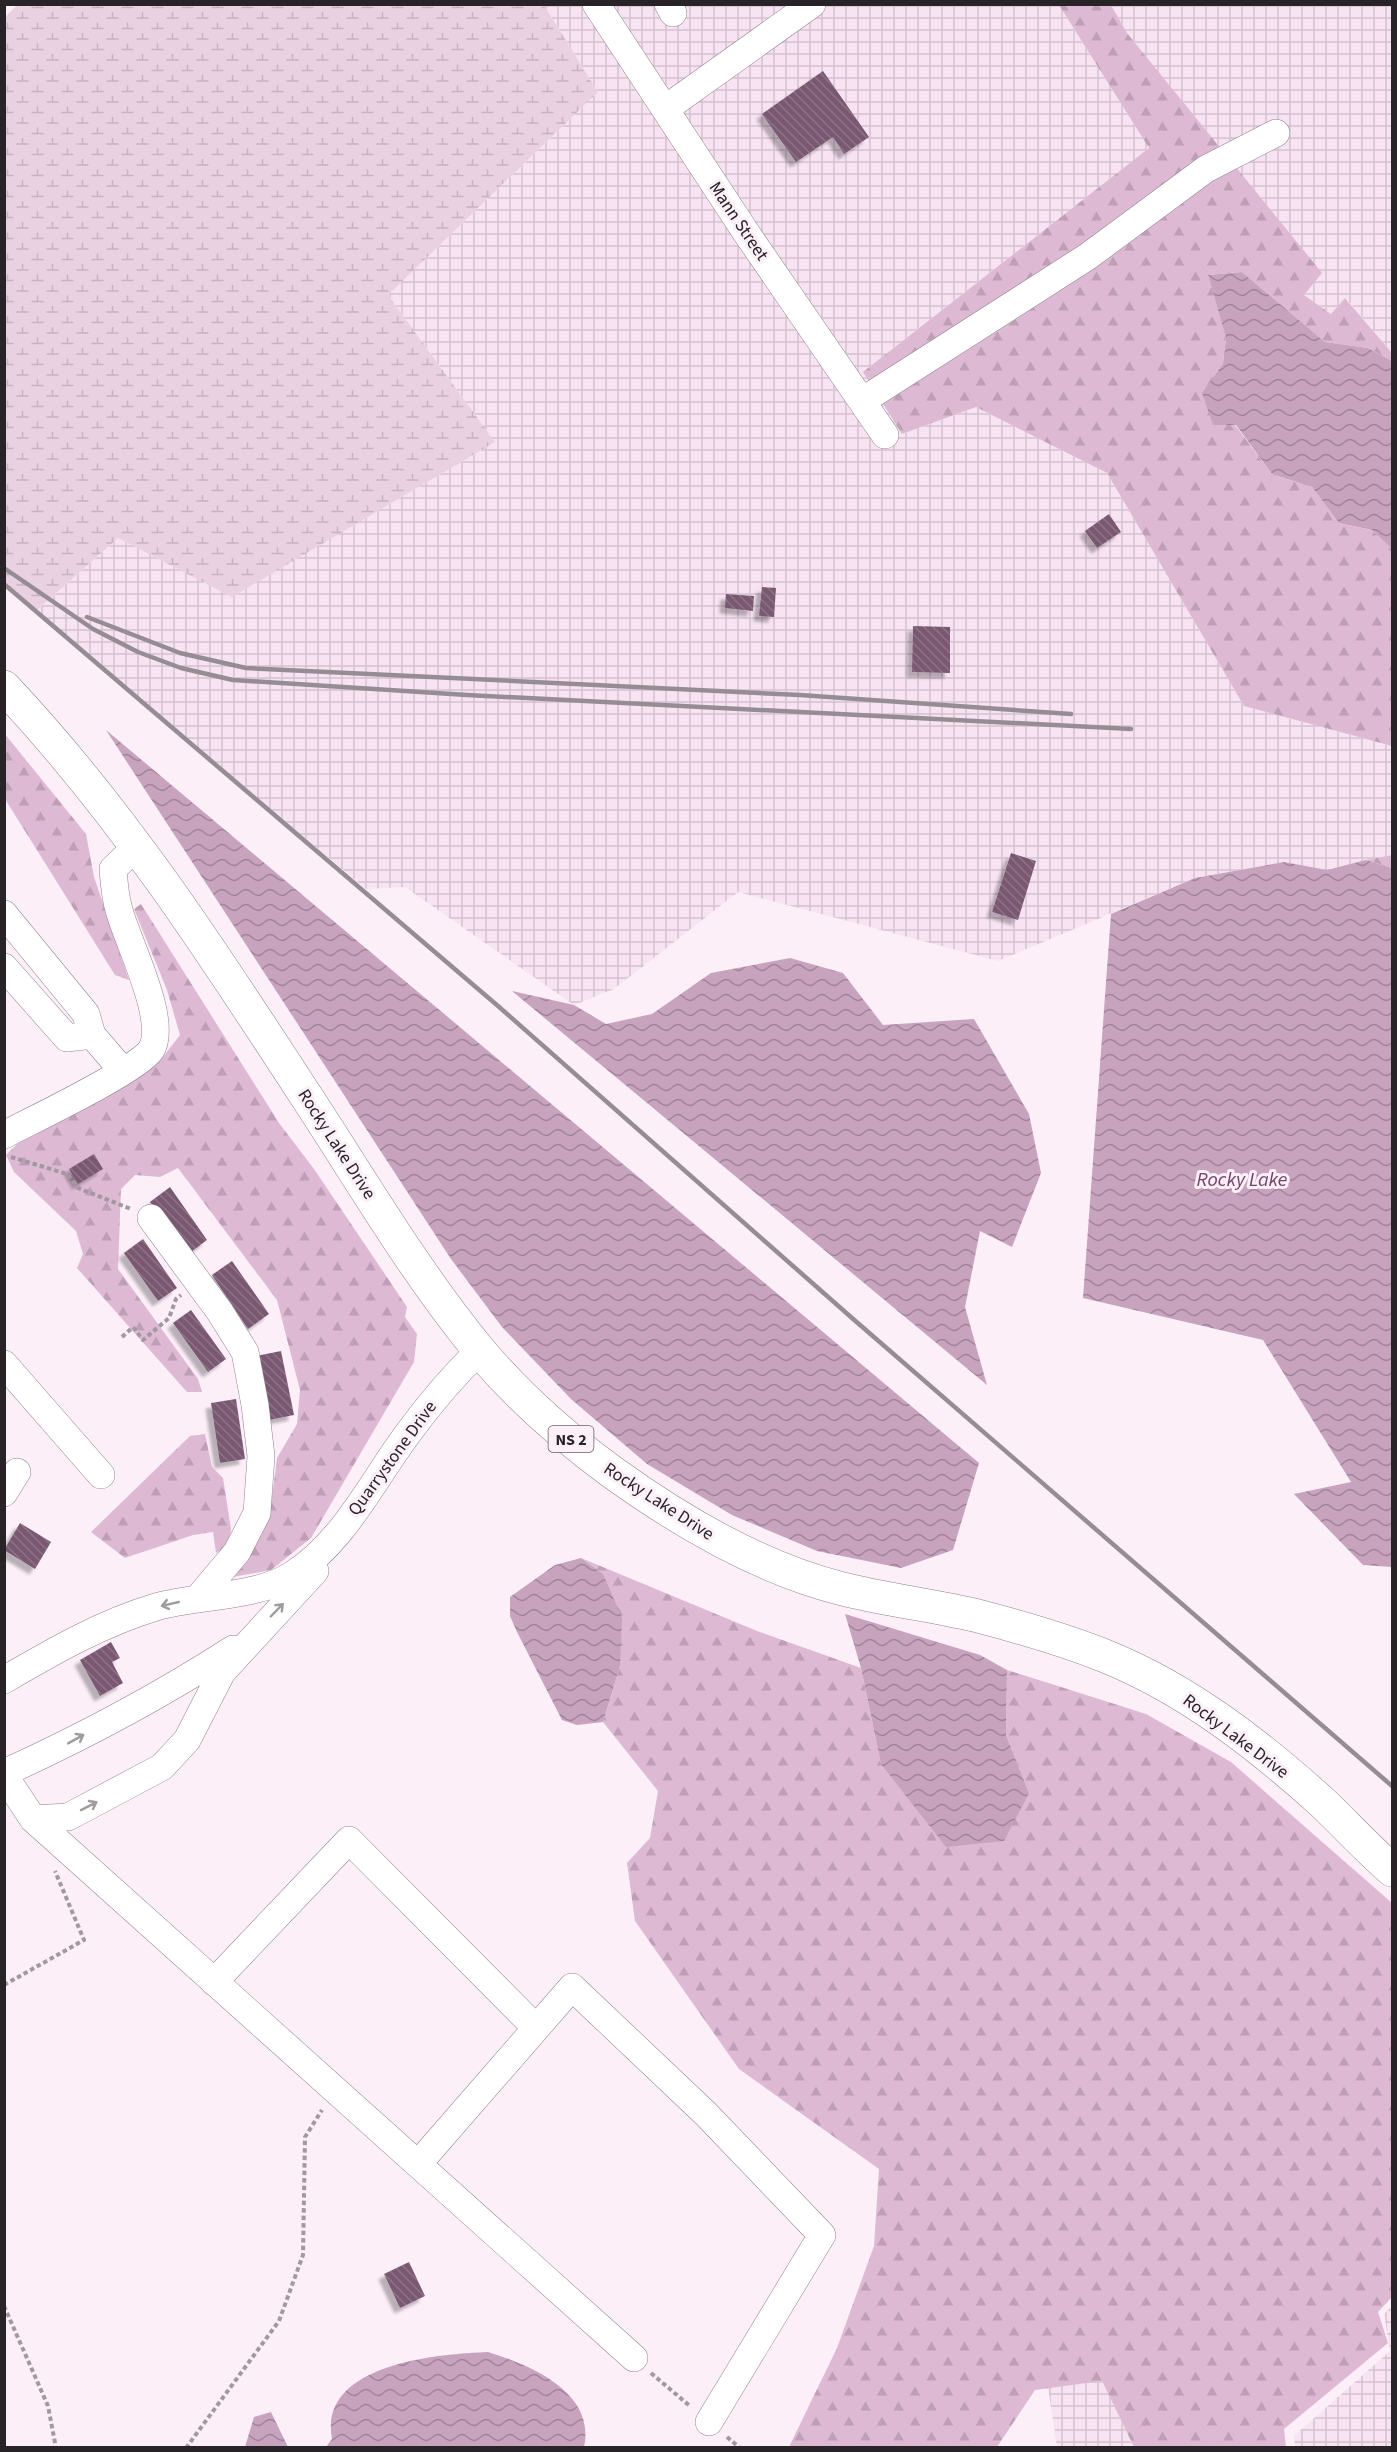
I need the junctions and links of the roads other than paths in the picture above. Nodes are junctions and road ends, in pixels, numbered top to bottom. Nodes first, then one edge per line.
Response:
1 (596, 4) edge
2 (812, 4) edge
3 (665, 109) junction
4 (1276, 133) dead end
5 (862, 401) junction
6 (885, 435) dead end
7 (4, 687) edge
8 (136, 847) junction
9 (4, 914) edge
10 (4, 967) edge
11 (92, 1035) junction
12 (123, 1071) junction
13 (4, 1135) edge
14 (151, 1218) road end
15 (480, 1350) junction
16 (4, 1364) edge
17 (101, 1475) dead end
18 (363, 1504) junction
19 (199, 1597) junction
20 (249, 1639) junction
21 (4, 1680) edge
22 (4, 1774) edge
23 (33, 1819) junction
24 (1392, 1870) edge
25 (214, 1982) junction
26 (536, 2028) junction
27 (418, 2164) junction
28 (634, 2358) road end
29 (709, 2422) road end

1 - 3 street, Mann Street
2 - 3 street
3 - 5 street, Mann Street
4 - 5 street
5 - 6 street, Mann Street
7 - 8 main road, Rocky Lake Drive / NS 2
8 - 12 street
8 - 15 main road, Rocky Lake Drive / NS 2
9 - 11 street
10 - 11 street
11 - 12 street
12 - 13 street
14 - 19 street
15 - 18 street, Quarrystone Drive
15 - 24 main road, Rocky Lake Drive / NS 2
16 - 17 street
18 - 19 street, Quarrystone Drive
20 -> 18 street
19 -> 21 street, Quarrystone Drive
22 -> 20 street
23 -> 20 street
22 - 23 street
23 - 25 street
25 - 26 street
25 - 27 street
26 - 27 street
26 - 29 street
27 - 28 street

